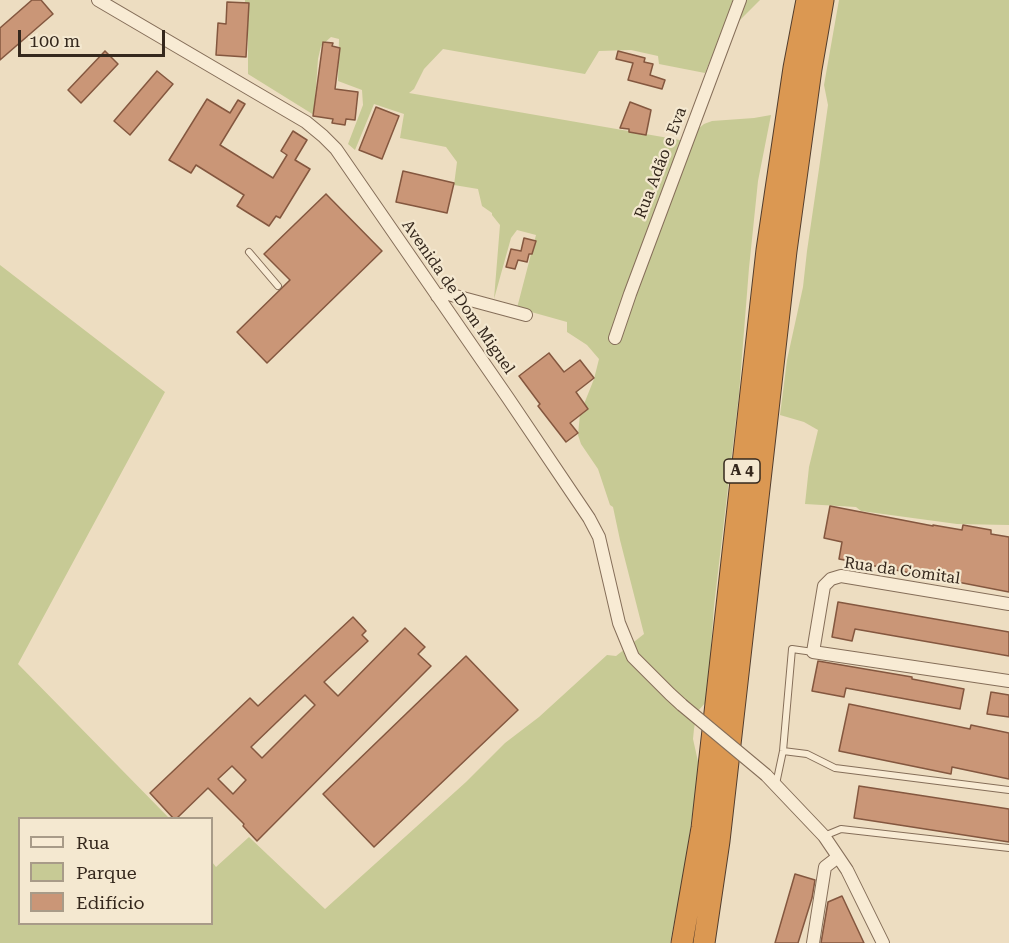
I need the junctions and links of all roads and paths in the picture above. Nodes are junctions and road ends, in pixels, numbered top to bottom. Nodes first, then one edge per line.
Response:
1 (98, 0) edge
2 (740, 0) edge
3 (807, 0) edge
4 (823, 0) edge
5 (249, 252) dead end
6 (278, 286) dead end
7 (437, 296) junction
8 (526, 315) dead end
9 (615, 338) dead end
10 (1009, 604) edge
11 (813, 652) junction
12 (1009, 681) edge
13 (783, 751) junction
14 (776, 784) junction
15 (1009, 790) edge
16 (825, 836) junction
17 (1009, 848) edge
18 (838, 857) junction
19 (682, 943) edge
20 (704, 943) edge
21 (813, 943) edge
22 (883, 943) edge

1 - 7 street, Avenida de Dom Miguel
2 - 9 street, Rua Adão e Eva
3 - 19 highway, A 4
4 - 20 highway, A 4
5 - 6 lane
7 - 8 street
7 - 14 street, Avenida de Dom Miguel, bridge
10 - 11 street, Rua da Comital
11 - 12 street
11 - 13 lane
13 - 14 lane
13 - 15 lane
14 - 16 street, Avenida de Dom Miguel
16 - 17 lane
16 - 18 street, Avenida de Dom Miguel
18 - 21 street
18 - 22 street, Avenida de Dom Miguel

